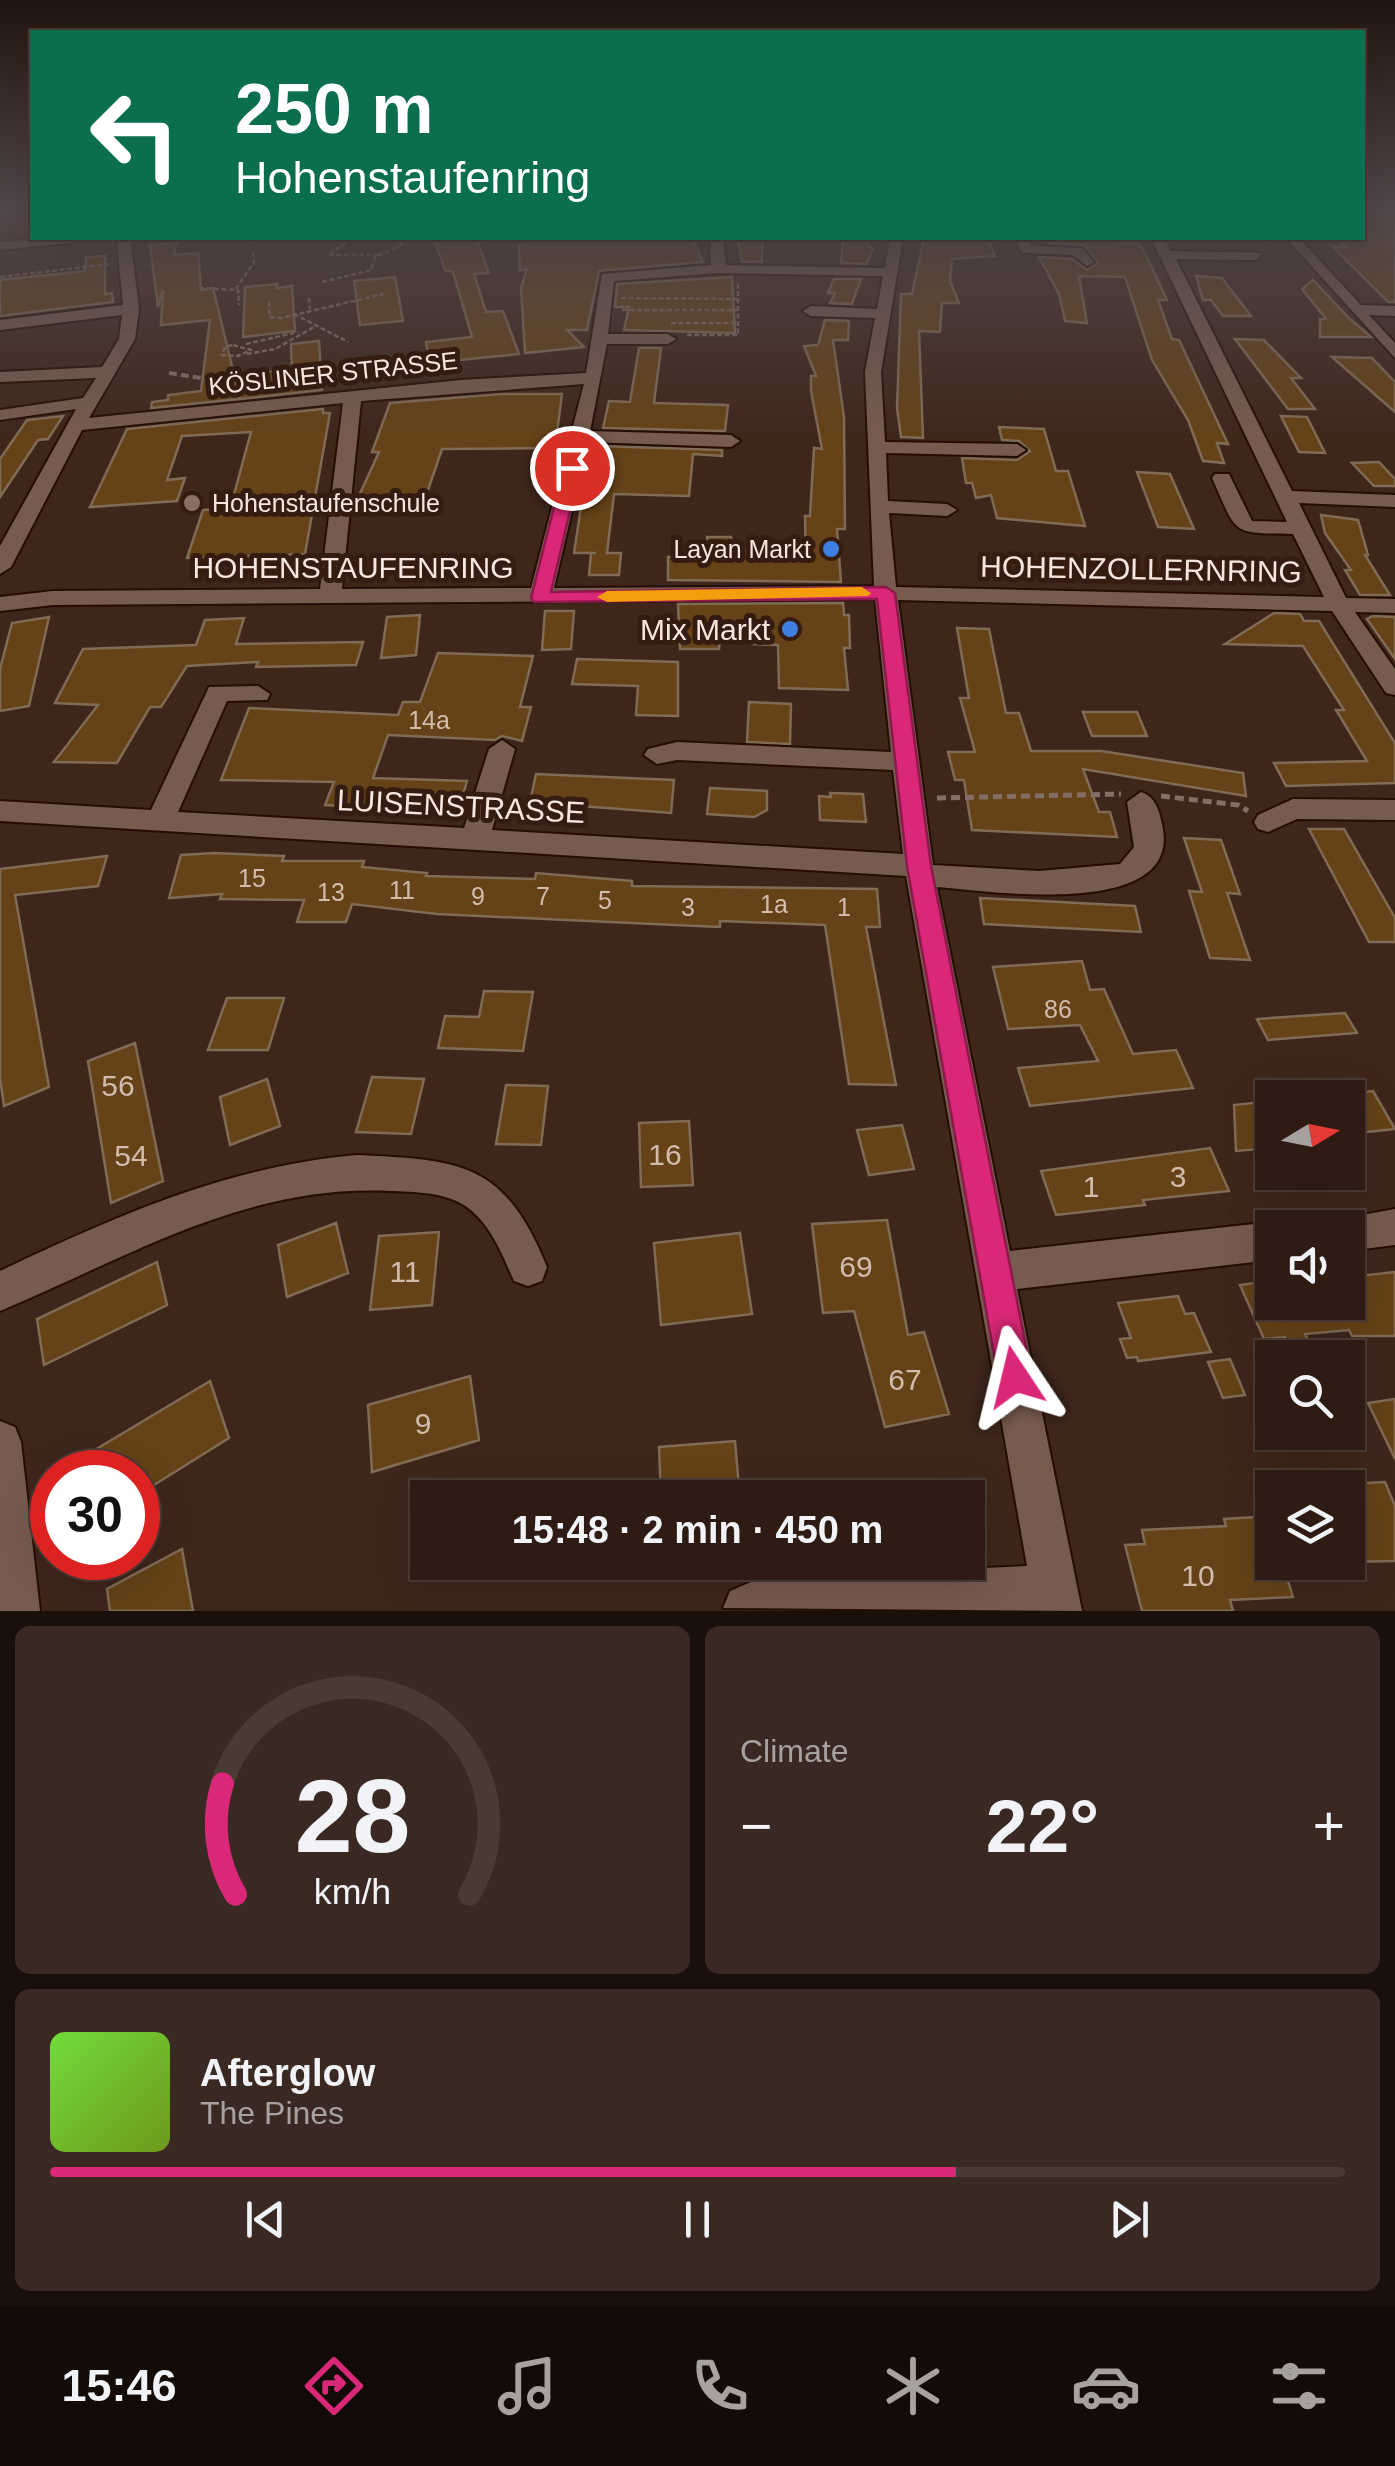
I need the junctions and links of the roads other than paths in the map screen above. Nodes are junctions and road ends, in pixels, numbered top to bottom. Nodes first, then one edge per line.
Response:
1 (129, 286) edge
2 (606, 286) edge
3 (887, 286) edge
4 (1182, 286) edge
5 (1335, 286) edge
6 (1353, 306) junction
7 (1390, 306) edge
8 (131, 310) junction
9 (811, 311) dead end
10 (882, 314) junction
11 (0, 324) edge
12 (674, 337) road end
13 (1387, 337) edge
14 (601, 339) junction
15 (1395, 353) edge
16 (110, 372) junction
17 (0, 377) edge
18 (594, 378) junction
19 (353, 395) junction
20 (90, 402) junction
21 (0, 414) edge
22 (77, 425) junction
23 (580, 436) junction
24 (731, 441) dead end
25 (875, 447) junction
26 (1017, 450) dead end
27 (1222, 478) dead end
28 (1286, 497) junction
29 (1395, 501) edge
30 (878, 506) junction
31 (946, 510) dead end
32 (1302, 528) junction
33 (0, 567) edge
34 (886, 593) junction
35 (330, 596) junction
36 (540, 598) junction
37 (0, 604) edge
38 (1338, 604) junction
39 (1395, 606) edge
40 (1395, 688) edge
41 (258, 694) dead end
42 (502, 749) dead end
43 (657, 755) dead end
44 (905, 762) junction
45 (1144, 797) road end
46 (1395, 810) edge
47 (0, 811) edge
48 (160, 821) junction
49 (1268, 822) road end
50 (475, 840) junction
51 (920, 871) junction
52 (1395, 1227) edge
53 (1365, 1231) edge
54 (1255, 1243) edge
55 (528, 1267) dead end
56 (996, 1272) junction
57 (0, 1290) edge
58 (0, 1442) edge
59 (1055, 1600) edge
60 (747, 1608) dead end
61 (16, 1611) edge

1 - 8 street
2 - 14 street
3 - 10 street
4 - 28 street
5 - 6 street
6 - 7 street
6 - 13 street
8 - 11 street
8 - 16 street
9 - 10 street
10 - 25 street
12 - 14 street
13 - 15 street
14 - 18 street
16 - 17 street
16 - 20 street
18 - 19 street, KÖSLINER STRASSE
18 - 23 street
19 - 22 street, KÖSLINER STRASSE
19 - 35 street
20 - 21 street
20 - 22 street
22 - 33 street
23 - 24 street
23 - 36 street
25 - 26 street
25 - 30 street
27 - 32 street
28 - 29 street
28 - 32 street
30 - 31 street
30 - 34 street
32 - 38 street
34 - 36 street, HOHENSTAUFENRING
34 - 38 street, HOHENZOLLERNRING
34 - 44 street
35 - 36 street, HOHENSTAUFENRING
35 - 37 street, HOHENSTAUFENRING
38 - 39 street, HOHENZOLLERNRING
38 - 40 street
41 - 48 street
42 - 50 street
43 - 44 street
44 - 51 street
45 - 51 street, LUISENSTRASSE
46 - 49 street
47 - 48 street, LUISENSTRASSE
48 - 50 street, LUISENSTRASSE
50 - 51 street, LUISENSTRASSE
51 - 56 street
52 - 53 street
54 - 56 street
55 - 57 street
56 - 59 street
58 - 61 street
59 - 60 street

